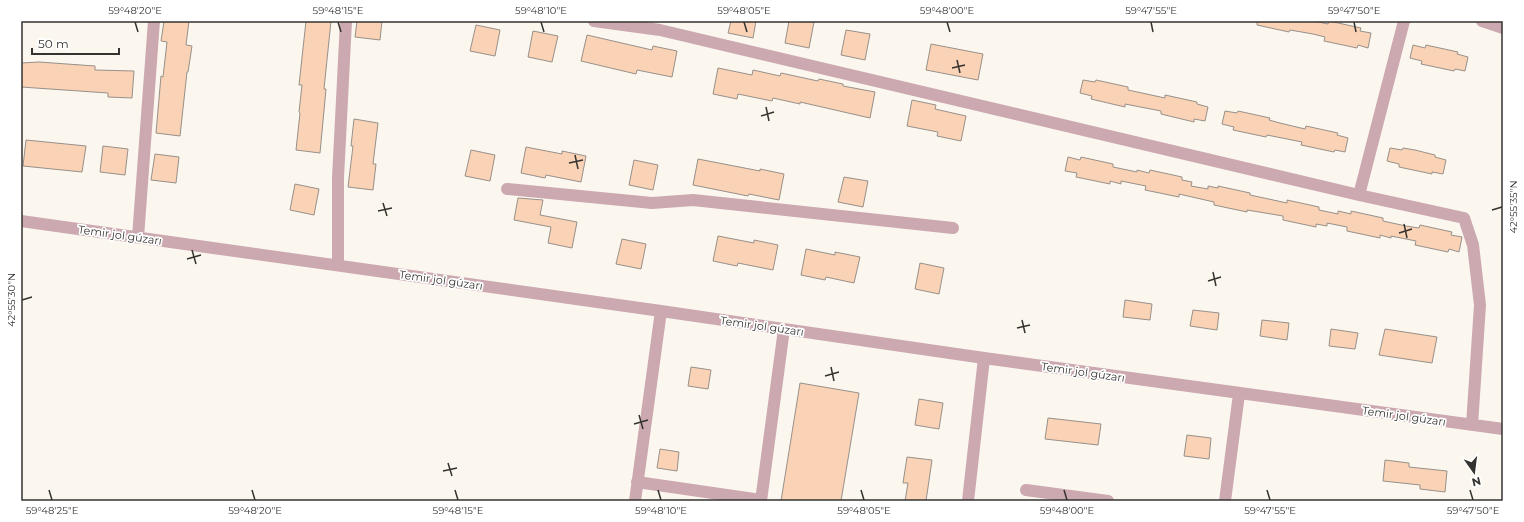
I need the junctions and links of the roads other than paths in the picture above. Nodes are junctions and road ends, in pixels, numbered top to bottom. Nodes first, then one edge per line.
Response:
1 (154, 21) edge
2 (346, 21) edge
3 (594, 21) edge
4 (1404, 21) edge
5 (1482, 21) edge
6 (1503, 28) edge
7 (507, 189) dead end
8 (1359, 195) junction
9 (21, 221) edge
10 (953, 228) dead end
11 (138, 237) junction
12 (338, 265) junction
13 (661, 311) junction
14 (784, 329) junction
15 (984, 358) junction
16 (1238, 394) junction
17 (1472, 425) junction
18 (1503, 429) edge
19 (637, 482) junction
20 (1026, 490) dead end
21 (635, 501) edge
22 (761, 501) edge
23 (968, 501) edge
24 (1108, 501) edge
25 (1225, 501) edge

1 - 11 street
2 - 12 street
3 - 8 street
4 - 8 street
5 - 6 street
7 - 10 street
8 - 17 street
9 - 11 street, Temir jol gúzarı
11 - 12 street, Temir jol gúzarı
12 - 13 street, Temir jol gúzarı
13 - 14 street, Temir jol gúzarı
13 - 19 street
14 - 15 street, Temir jol gúzarı
14 - 22 street
15 - 16 street, Temir jol gúzarı
15 - 23 street
16 - 17 street, Temir jol gúzarı
16 - 25 street
17 - 18 street, Temir jol gúzarı
19 - 21 street
19 - 22 street
20 - 24 street

